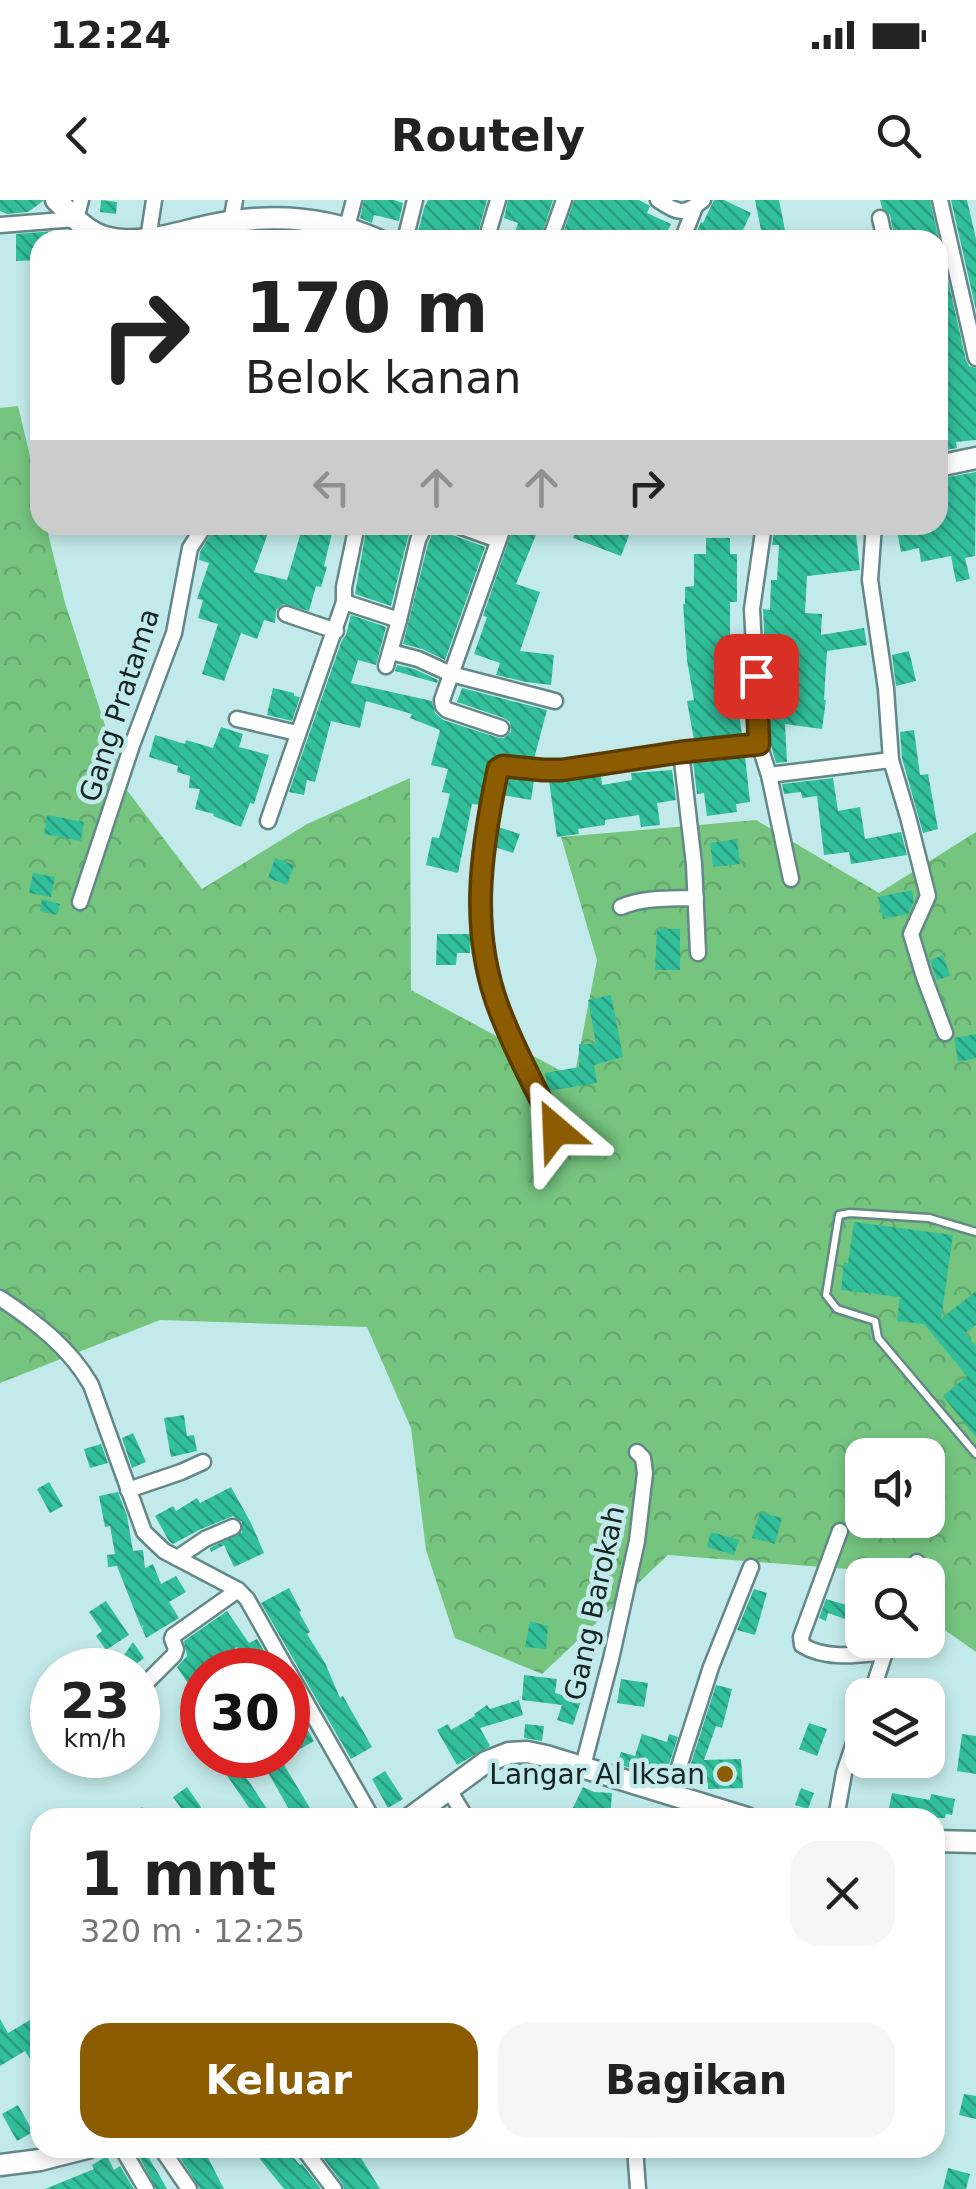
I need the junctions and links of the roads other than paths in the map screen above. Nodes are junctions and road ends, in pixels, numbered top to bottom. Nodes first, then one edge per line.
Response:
1 (56, 200) edge
2 (154, 200) edge
3 (235, 200) edge
4 (354, 200) edge
5 (415, 200) edge
6 (498, 200) edge
7 (564, 200) edge
8 (658, 200) edge
9 (940, 200) edge
10 (699, 203) edge
11 (79, 210) edge
12 (880, 218) dead end
13 (313, 219) junction
14 (231, 222) junction
15 (0, 225) edge
16 (346, 227) junction
17 (95, 230) edge
18 (149, 230) edge
19 (207, 230) edge
20 (309, 230) edge
21 (353, 230) edge
22 (408, 230) edge
23 (489, 230) edge
24 (554, 230) edge
25 (687, 230) edge
26 (883, 230) edge
27 (947, 230) edge
28 (948, 235) edge
29 (976, 358) edge
30 (976, 458) edge
31 (948, 464) edge
32 (199, 535) edge
33 (356, 535) edge
34 (421, 535) edge
35 (500, 535) edge
36 (763, 535) edge
37 (873, 535) edge
38 (344, 602) junction
39 (286, 614) dead end
40 (400, 620) junction
41 (336, 631) junction
42 (451, 674) junction
43 (556, 700) dead end
44 (237, 719) dead end
45 (501, 728) dead end
46 (297, 733) junction
47 (759, 744) junction
48 (681, 752) junction
49 (891, 760) junction
50 (770, 775) junction
51 (268, 821) dead end
52 (791, 879) dead end
53 (696, 898) junction
54 (80, 902) dead end
55 (620, 907) dead end
56 (698, 953) dead end
57 (945, 1033) dead end
58 (556, 1130) dead end
59 (976, 1232) edge
60 (0, 1298) edge
61 (637, 1452) dead end
62 (976, 1454) edge
63 (203, 1462) dead end
64 (128, 1490) junction
65 (234, 1527) dead end
66 (840, 1531) dead end
67 (176, 1558) junction
68 (751, 1567) dead end
69 (238, 1590) junction
70 (274, 1648) edge
71 (845, 1655) edge
72 (160, 1669) edge
73 (310, 1710) edge
74 (583, 1766) junction
75 (845, 1770) edge
76 (449, 1790) junction
77 (670, 1795) junction
78 (366, 1808) edge
79 (424, 1808) edge
80 (460, 1808) edge
81 (714, 1808) edge
82 (838, 1808) edge
83 (945, 1841) edge
84 (976, 1842) edge
85 (44, 2158) edge
86 (128, 2158) edge
87 (168, 2158) edge
88 (310, 2158) edge
89 (636, 2158) edge
90 (0, 2164) edge
91 (146, 2189) edge
92 (189, 2189) edge
93 (334, 2189) edge
94 (638, 2189) edge

1 - 11 street
2 - 18 street
3 - 14 street
4 - 16 street
5 - 22 street
6 - 23 street
7 - 24 street
8 - 10 street
9 - 27 street
10 - 25 street
11 - 15 street
11 - 17 street
12 - 26 street
13 - 14 street
13 - 16 street
13 - 20 street
14 - 19 street
16 - 21 street
28 - 29 street
30 - 31 street
32 - 54 street, Gang Pratama
33 - 38 street
34 - 40 street
35 - 42 street
36 - 47 street
37 - 49 street
38 - 40 street
38 - 41 street
39 - 41 street
40 - 42 street
41 - 46 street
42 - 43 street
42 - 45 street
44 - 46 street
46 - 51 street
47 - 48 street
47 - 50 street
48 - 53 street
48 - 58 street
49 - 50 street
49 - 57 street
50 - 52 street
53 - 55 street
53 - 56 street
59 - 62 lane
60 - 64 street
61 - 74 street, Gang Barokah
63 - 64 street
64 - 67 street
65 - 67 street
66 - 71 street
67 - 69 street
68 - 77 street
69 - 70 street
69 - 72 street
73 - 78 street
74 - 76 street
74 - 77 street
75 - 82 street
76 - 79 street
76 - 80 street
77 - 81 street
83 - 84 street
85 - 90 street
86 - 91 street
87 - 92 street
88 - 93 street
89 - 94 street

